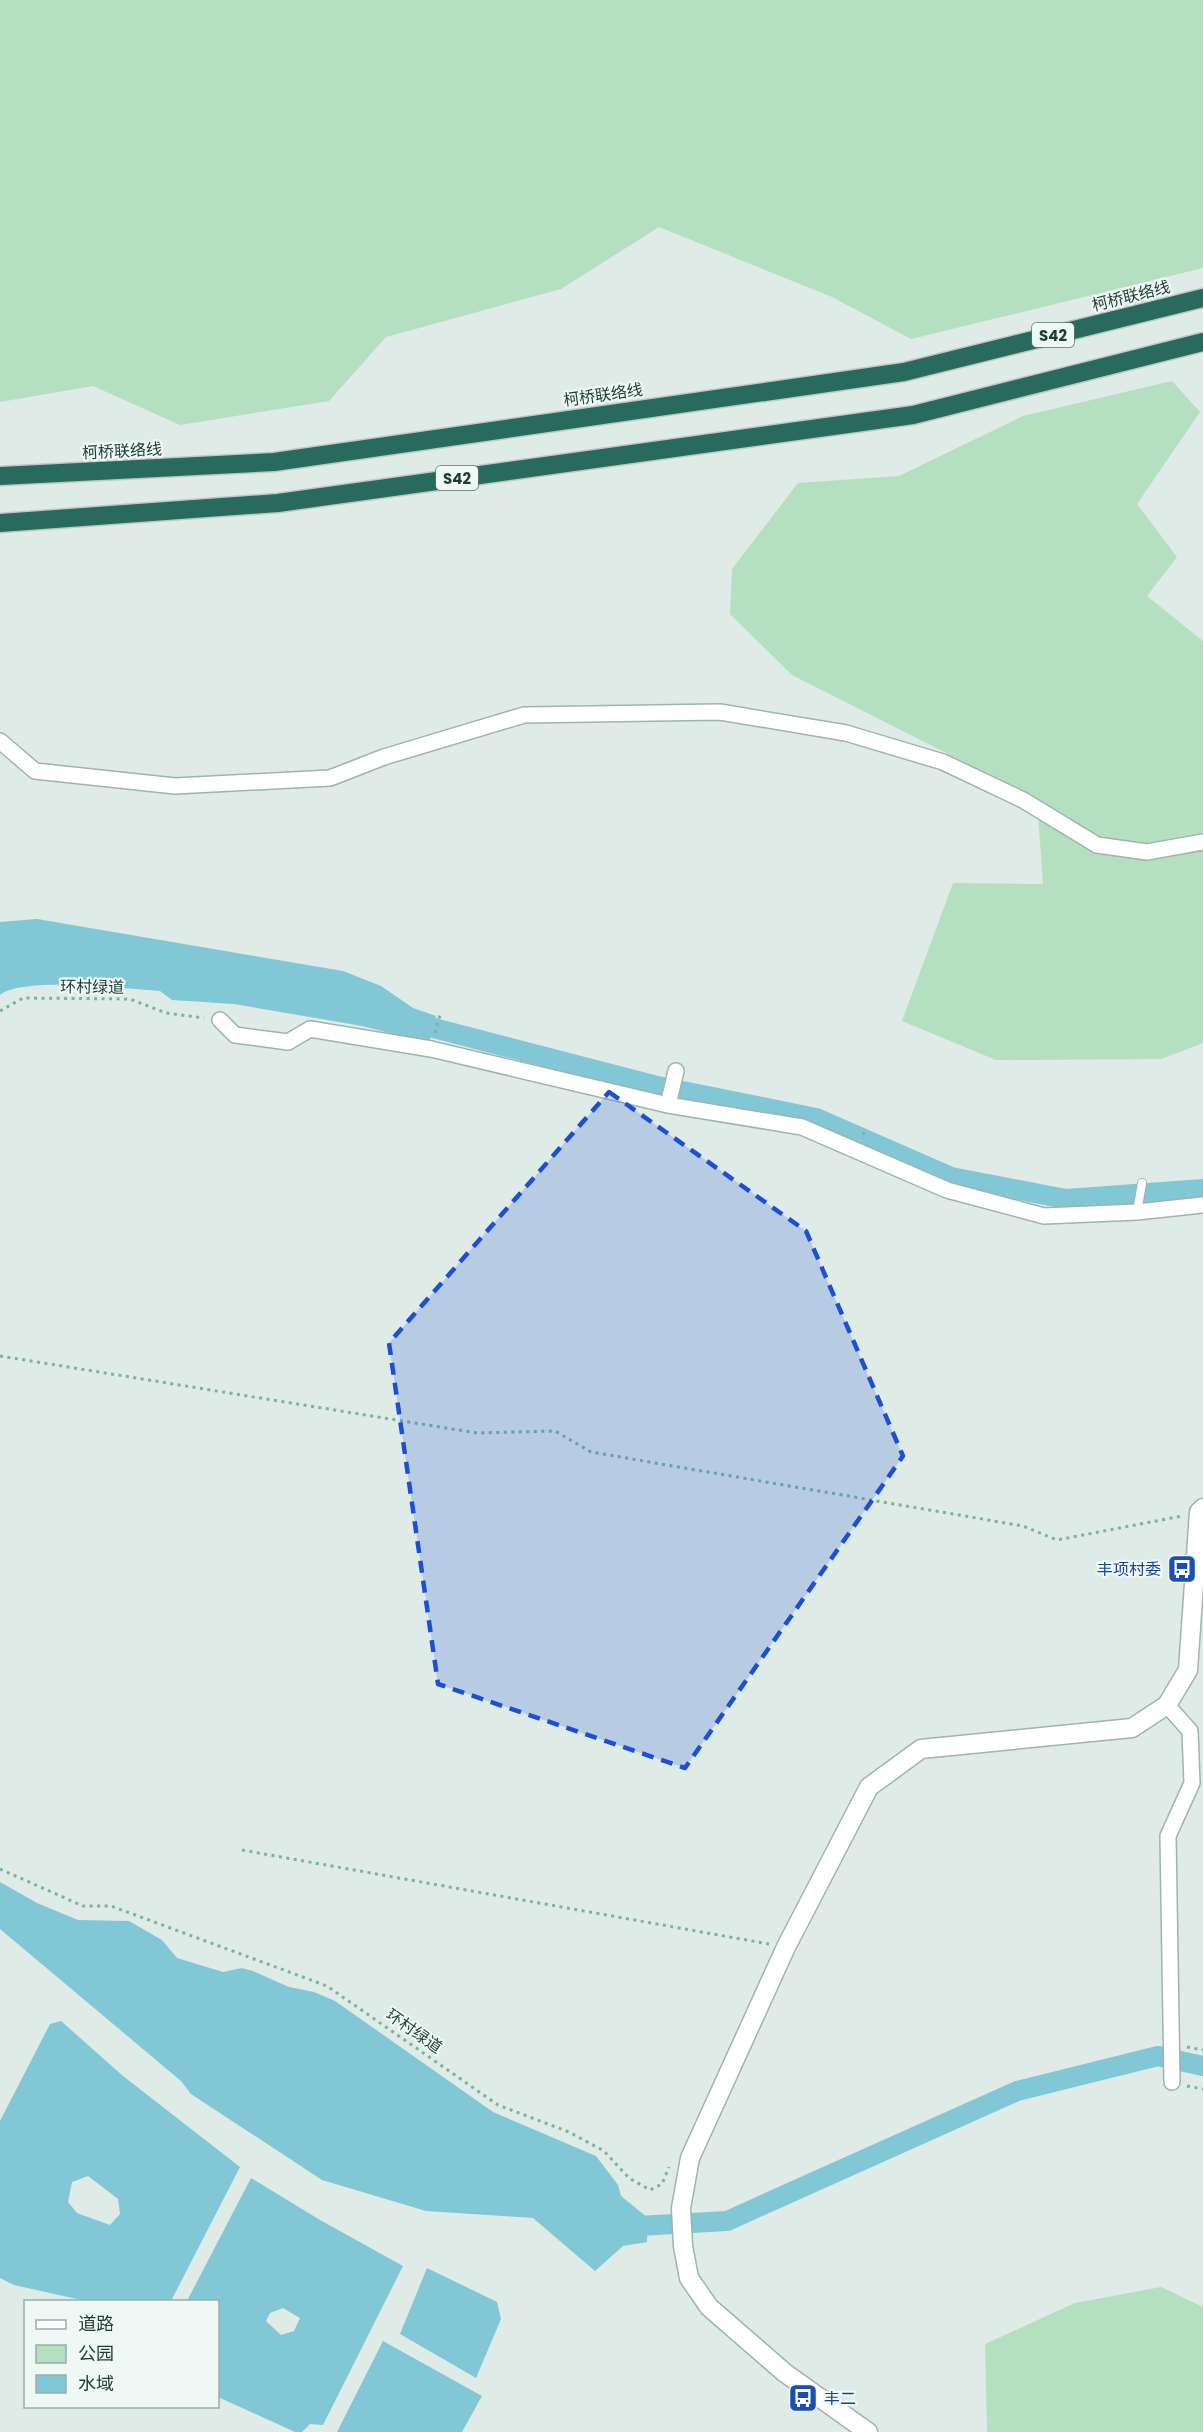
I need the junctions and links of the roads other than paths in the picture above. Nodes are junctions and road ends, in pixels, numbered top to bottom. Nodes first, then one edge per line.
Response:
1 (1203, 298) edge
2 (1203, 342) edge
3 (0, 476) edge
4 (0, 524) edge
5 (0, 741) edge
6 (1203, 842) edge
7 (220, 1020) road end
8 (675, 1075) dead end
9 (669, 1102) junction
10 (1142, 1183) dead end
11 (1203, 1205) edge
12 (1137, 1212) junction
13 (1201, 1510) edge
14 (1167, 1705) junction
15 (1172, 2082) dead end
16 (868, 2432) edge

1 - 3 highway, 柯桥联络线 / S42
2 - 4 highway, S42
5 - 6 street
7 - 9 street
8 - 9 street
9 - 12 street
10 - 12 lane
11 - 12 street
13 - 14 street
14 - 15 street
14 - 16 street

